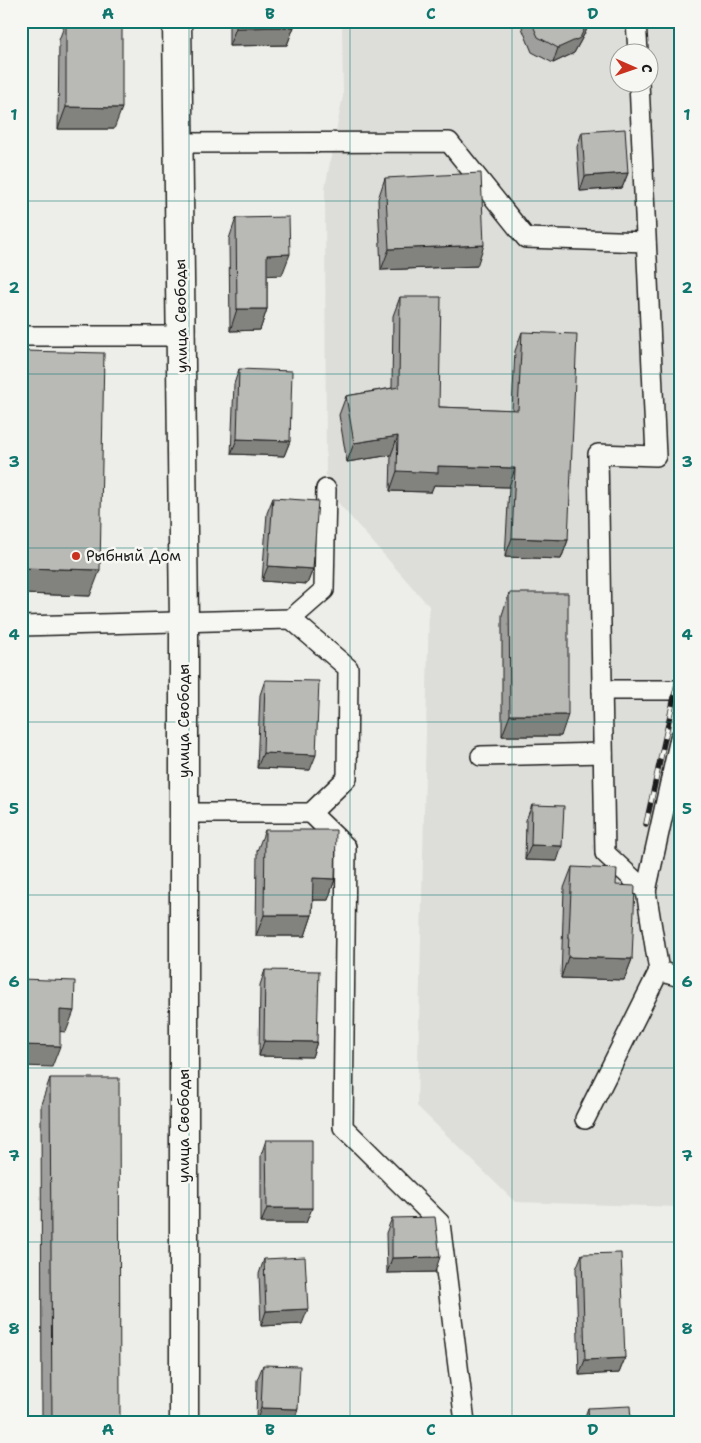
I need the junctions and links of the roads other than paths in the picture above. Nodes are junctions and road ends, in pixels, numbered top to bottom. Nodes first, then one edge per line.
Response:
1 (176, 21) edge
2 (636, 21) edge
3 (637, 42) edge
4 (639, 92) edge
5 (180, 143) junction
6 (646, 242) junction
7 (21, 336) edge
8 (181, 336) junction
9 (326, 489) dead end
10 (291, 619) junction
11 (184, 622) junction
12 (21, 626) edge
13 (602, 690) junction
14 (680, 690) edge
15 (680, 738) edge
16 (603, 753) junction
17 (481, 756) dead end
18 (185, 813) junction
19 (311, 813) junction
20 (646, 891) junction
21 (659, 972) junction
22 (680, 977) edge
23 (585, 1119) dead end
24 (184, 1422) edge
25 (466, 1422) edge

1 - 5 street, улица Свободы
2 - 3 lane
4 - 6 lane
5 - 6 lane
5 - 8 street, улица Свободы
6 - 13 lane
7 - 8 lane
8 - 11 street, улица Свободы
9 - 10 lane
10 - 11 lane
10 - 19 lane
11 - 12 lane
11 - 18 street, улица Свободы
13 - 14 lane
13 - 16 lane
15 - 20 lane
16 - 17 lane
16 - 20 lane
18 - 19 lane
18 - 24 street, улица Свободы
19 - 25 lane
20 - 21 lane
21 - 22 lane
21 - 23 lane

